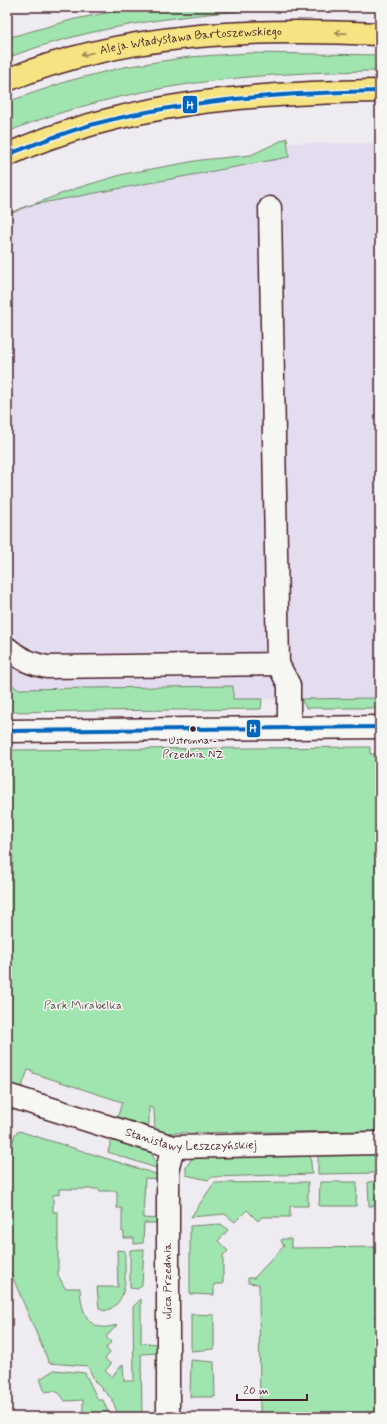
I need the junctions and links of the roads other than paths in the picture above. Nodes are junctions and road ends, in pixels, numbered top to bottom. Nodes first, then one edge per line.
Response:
1 (380, 34) edge
2 (7, 80) edge
3 (380, 91) edge
4 (7, 155) edge
5 (270, 208) dead end
6 (7, 648) edge
7 (278, 664) junction
8 (380, 727) edge
9 (289, 728) junction
10 (7, 731) edge
11 (7, 1095) edge
12 (380, 1143) edge
13 (173, 1147) junction
14 (168, 1417) edge

1 -> 2 main road, Aleja Władysława Bartoszewskiego
3 - 4 main road
5 - 7 street
6 - 7 street
7 - 9 street
8 - 9 street
9 - 10 street
11 - 13 street, Stanisławy Leszczyńskiej
12 - 13 street, Stanisławy Leszczyńskiej
13 - 14 street, ulica Przednia

